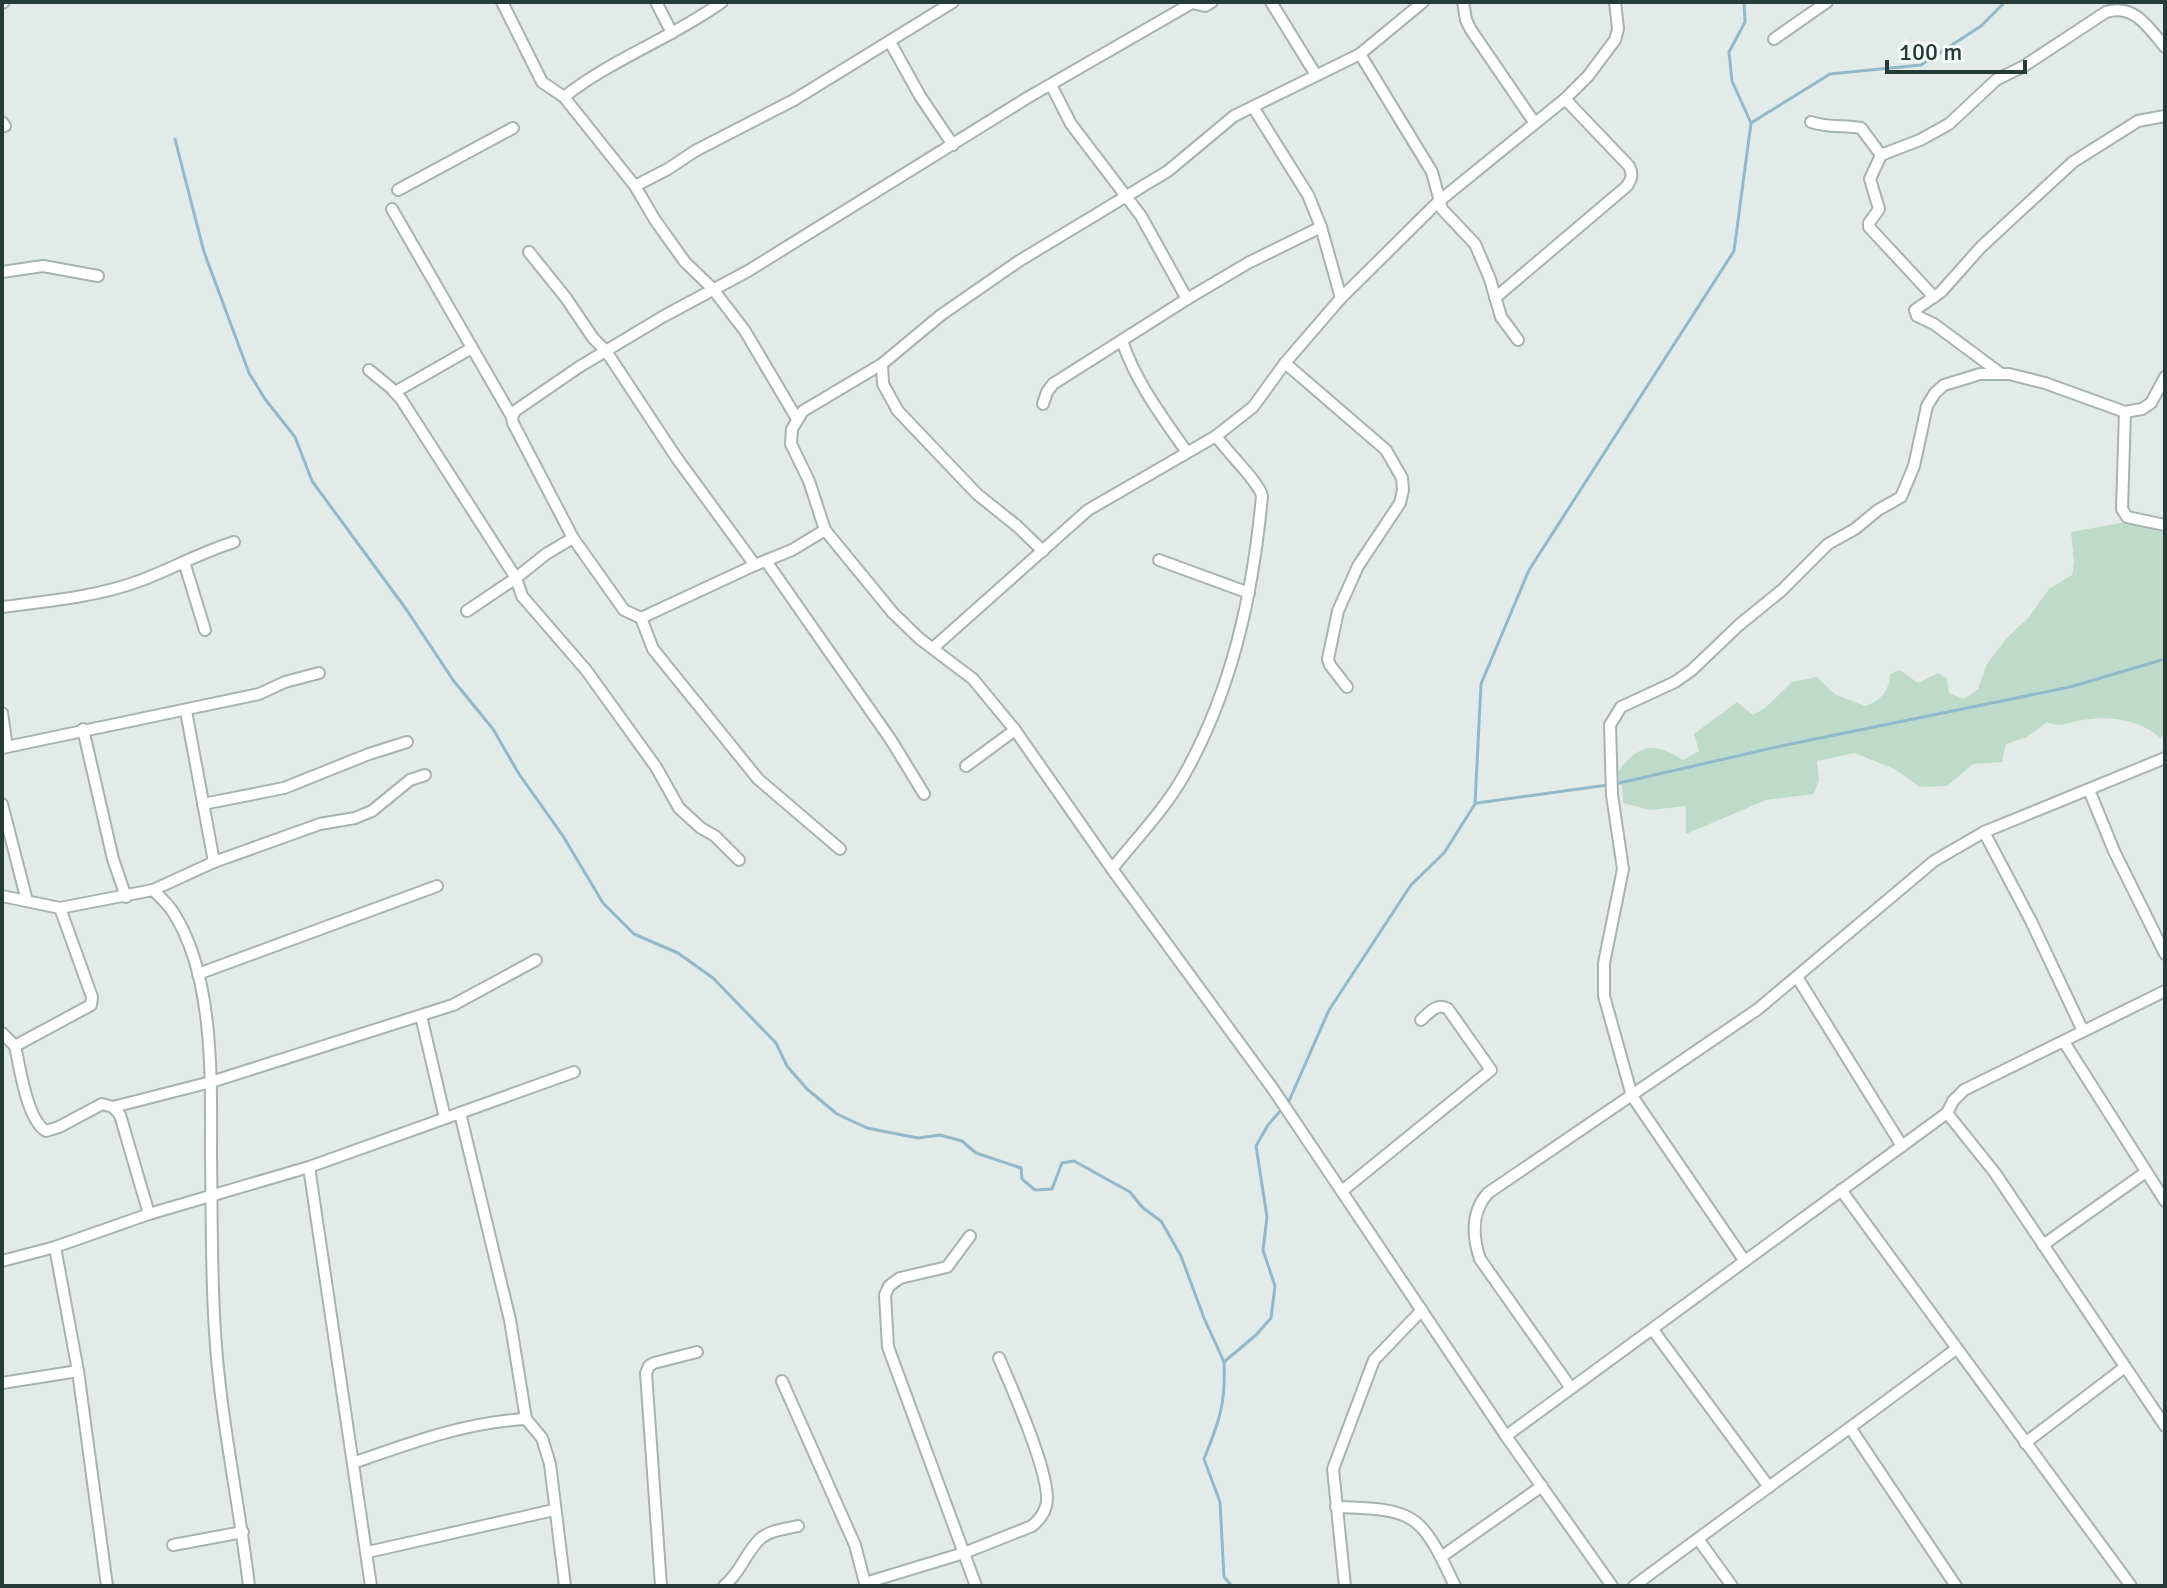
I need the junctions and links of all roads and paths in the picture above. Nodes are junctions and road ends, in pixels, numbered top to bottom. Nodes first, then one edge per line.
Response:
1 (502, 2) edge
2 (656, 2) edge
3 (722, 2) edge
4 (953, 2) edge
5 (1212, 2) edge
6 (1271, 2) edge
7 (1423, 2) edge
8 (1463, 2) edge
9 (1615, 2) edge
10 (1827, 2) edge
11 (1192, 3) edge
12 (672, 33) junction
13 (1774, 39) dead end
14 (890, 42) junction
15 (2165, 47) edge
16 (1360, 54) junction
17 (1316, 75) junction
18 (1051, 85) junction
19 (564, 97) junction
20 (1565, 99) junction
21 (1253, 107) junction
22 (2165, 116) edge
23 (1534, 122) junction
24 (1811, 122) dead end
25 (513, 128) dead end
26 (953, 145) junction
27 (1881, 155) junction
28 (635, 186) junction
29 (398, 190) dead end
30 (1126, 198) junction
31 (1438, 202) junction
32 (392, 209) dead end
33 (1321, 227) junction
34 (529, 252) dead end
35 (2, 272) edge
36 (98, 276) dead end
37 (712, 288) junction
38 (1934, 297) junction
39 (1341, 298) junction
40 (1495, 298) junction
41 (1187, 299) junction
42 (1518, 340) dead end
43 (1122, 341) junction
44 (472, 348) junction
45 (606, 351) junction
46 (1285, 363) junction
47 (882, 364) junction
48 (369, 370) dead end
49 (2002, 374) junction
50 (2165, 377) edge
51 (395, 392) junction
52 (1043, 404) dead end
53 (2125, 412) junction
54 (512, 417) junction
55 (797, 419) junction
56 (1216, 436) junction
57 (1186, 451) junction
58 (2165, 525) edge
59 (825, 530) junction
60 (573, 538) junction
61 (234, 542) dead end
62 (1043, 551) junction
63 (1159, 560) dead end
64 (184, 562) junction
65 (760, 563) junction
66 (516, 578) junction
67 (1249, 593) junction
68 (2, 607) edge
69 (467, 611) dead end
70 (641, 618) junction
71 (205, 630) dead end
72 (933, 648) junction
73 (319, 673) dead end
74 (1347, 687) dead end
75 (186, 711) junction
76 (2, 713) edge
77 (83, 729) junction
78 (1015, 730) junction
79 (407, 742) dead end
80 (4, 747) edge
81 (2165, 758) edge
82 (966, 766) dead end
83 (425, 775) dead end
84 (2089, 790) junction
85 (924, 794) dead end
86 (2, 804) edge
87 (203, 804) junction
88 (1984, 832) junction
89 (840, 849) dead end
90 (739, 860) dead end
91 (214, 862) junction
92 (1112, 869) junction
93 (437, 886) dead end
94 (153, 890) junction
95 (2, 896) edge
96 (126, 897) junction
97 (27, 901) junction
98 (60, 908) junction
99 (2165, 954) edge
100 (536, 960) dead end
101 (198, 974) junction
102 (1797, 977) junction
103 (2165, 991) edge
104 (421, 1016) junction
105 (1421, 1020) dead end
106 (2083, 1031) junction
107 (2, 1033) edge
108 (2064, 1042) junction
109 (15, 1046) junction
110 (574, 1072) dead end
111 (211, 1082) junction
112 (1632, 1096) junction
113 (113, 1107) junction
114 (460, 1113) junction
115 (1947, 1113) junction
116 (445, 1118) junction
117 (1902, 1146) junction
118 (309, 1167) junction
119 (2146, 1172) junction
120 (1841, 1190) junction
121 (1342, 1191) junction
122 (212, 1196) junction
123 (2165, 1201) edge
124 (149, 1214) junction
125 (970, 1236) dead end
126 (2043, 1245) junction
127 (55, 1247) junction
128 (1744, 1260) junction
129 (2, 1261) edge
130 (1422, 1310) junction
131 (1653, 1330) junction
132 (1956, 1349) junction
133 (697, 1352) dead end
134 (999, 1358) dead end
135 (2125, 1367) junction
136 (78, 1371) junction
137 (782, 1381) dead end
138 (2, 1383) edge
139 (1571, 1388) junction
140 (526, 1419) junction
141 (2165, 1426) edge
142 (1851, 1429) junction
143 (1506, 1436) junction
144 (2025, 1443) junction
145 (353, 1463) junction
146 (1542, 1486) junction
147 (1769, 1487) junction
148 (1336, 1507) junction
149 (554, 1510) junction
150 (798, 1526) dead end
151 (243, 1532) junction
152 (1698, 1539) junction
153 (173, 1545) dead end
154 (368, 1552) junction
155 (964, 1553) junction
156 (1441, 1557) junction
157 (866, 1584) edge
158 (107, 1586) edge
159 (249, 1586) edge
160 (371, 1586) edge
161 (565, 1586) edge
162 (661, 1586) edge
163 (724, 1586) edge
164 (976, 1586) edge
165 (1345, 1586) edge
166 (1455, 1586) edge
167 (1612, 1586) edge
168 (1634, 1586) edge
169 (1732, 1586) edge
170 (1956, 1586) edge
171 (2131, 1586) edge

1 - 19 street
2 - 12 street
3 - 12 street
4 - 14 street
5 - 11 street
6 - 17 street
7 - 16 street
8 - 23 street
9 - 20 street
10 - 13 street
11 - 18 street
12 - 19 street
14 - 26 street
14 - 28 street
15 - 27 street
16 - 17 street
16 - 31 street
17 - 21 street
18 - 26 street
18 - 30 street
19 - 28 street
20 - 23 street
20 - 40 street
21 - 30 street
21 - 33 street
22 - 38 street
23 - 31 street
24 - 27 street
25 - 29 street
26 - 37 street
27 - 38 street
28 - 37 street
30 - 41 street
30 - 47 street
31 - 39 street
31 - 40 street
32 - 44 street
33 - 39 street
33 - 41 street
34 - 45 street
35 - 36 street
37 - 45 street
37 - 55 street
38 - 49 street
39 - 46 street
40 - 42 street
41 - 43 street
43 - 52 street
43 - 57 street
44 - 51 street
44 - 54 street
45 - 54 street
45 - 65 street
46 - 56 street
46 - 74 street
47 - 55 street
47 - 62 street
48 - 51 street
49 - 53 street
49 - 112 street
50 - 53 street
51 - 66 street
53 - 58 street
54 - 60 street
55 - 59 street
56 - 57 street
56 - 67 street
57 - 62 street
59 - 65 street
59 - 72 street
60 - 66 street
60 - 70 street
61 - 64 street
62 - 72 street
63 - 67 street
64 - 68 street
64 - 71 street
65 - 70 street
65 - 85 street
66 - 69 street
66 - 90 street
67 - 92 street
70 - 89 street
72 - 78 street
73 - 75 street
75 - 77 street
75 - 87 street
76 - 80 street
77 - 80 street
77 - 96 street
78 - 82 street
78 - 92 street
79 - 87 street
81 - 84 street
83 - 91 street
84 - 88 street
84 - 99 street
86 - 97 street
87 - 91 street
88 - 102 street
88 - 106 street
91 - 94 street
92 - 121 street
93 - 101 street
94 - 96 street
94 - 101 street
95 - 97 street
96 - 98 street
97 - 98 street
98 - 109 street
100 - 104 street
101 - 111 street
102 - 112 street
102 - 117 street
103 - 106 street
104 - 111 street
104 - 116 street
105 - 121 street
106 - 108 street
107 - 109 street
108 - 115 street
108 - 119 street
109 - 113 street
110 - 114 street
111 - 113 street
111 - 122 street
112 - 128 street
112 - 139 street
113 - 124 street
114 - 116 street
114 - 140 street
115 - 117 street
115 - 126 street
116 - 118 street
117 - 120 street
118 - 122 street
118 - 145 street
119 - 123 street
119 - 126 street
120 - 128 street
120 - 132 street
121 - 130 street
122 - 124 street
122 - 151 street
124 - 127 street
125 - 155 street
126 - 135 street
127 - 129 street
127 - 136 street
128 - 131 street
130 - 143 street
130 - 148 street
131 - 139 street
131 - 147 street
132 - 142 street
132 - 144 street
133 - 162 street
134 - 155 street
135 - 141 street
135 - 144 street
136 - 138 street
136 - 158 street
137 - 157 street
139 - 143 street
140 - 145 street
140 - 149 street
142 - 147 street
142 - 170 street
143 - 146 street
144 - 171 street
145 - 154 street
146 - 156 street
146 - 167 street
147 - 152 street
148 - 156 street
148 - 165 street
149 - 154 street
149 - 161 street
150 - 163 street
151 - 153 street
151 - 159 street
152 - 168 street
152 - 169 street
154 - 160 street
155 - 157 street
155 - 164 street
156 - 166 street

